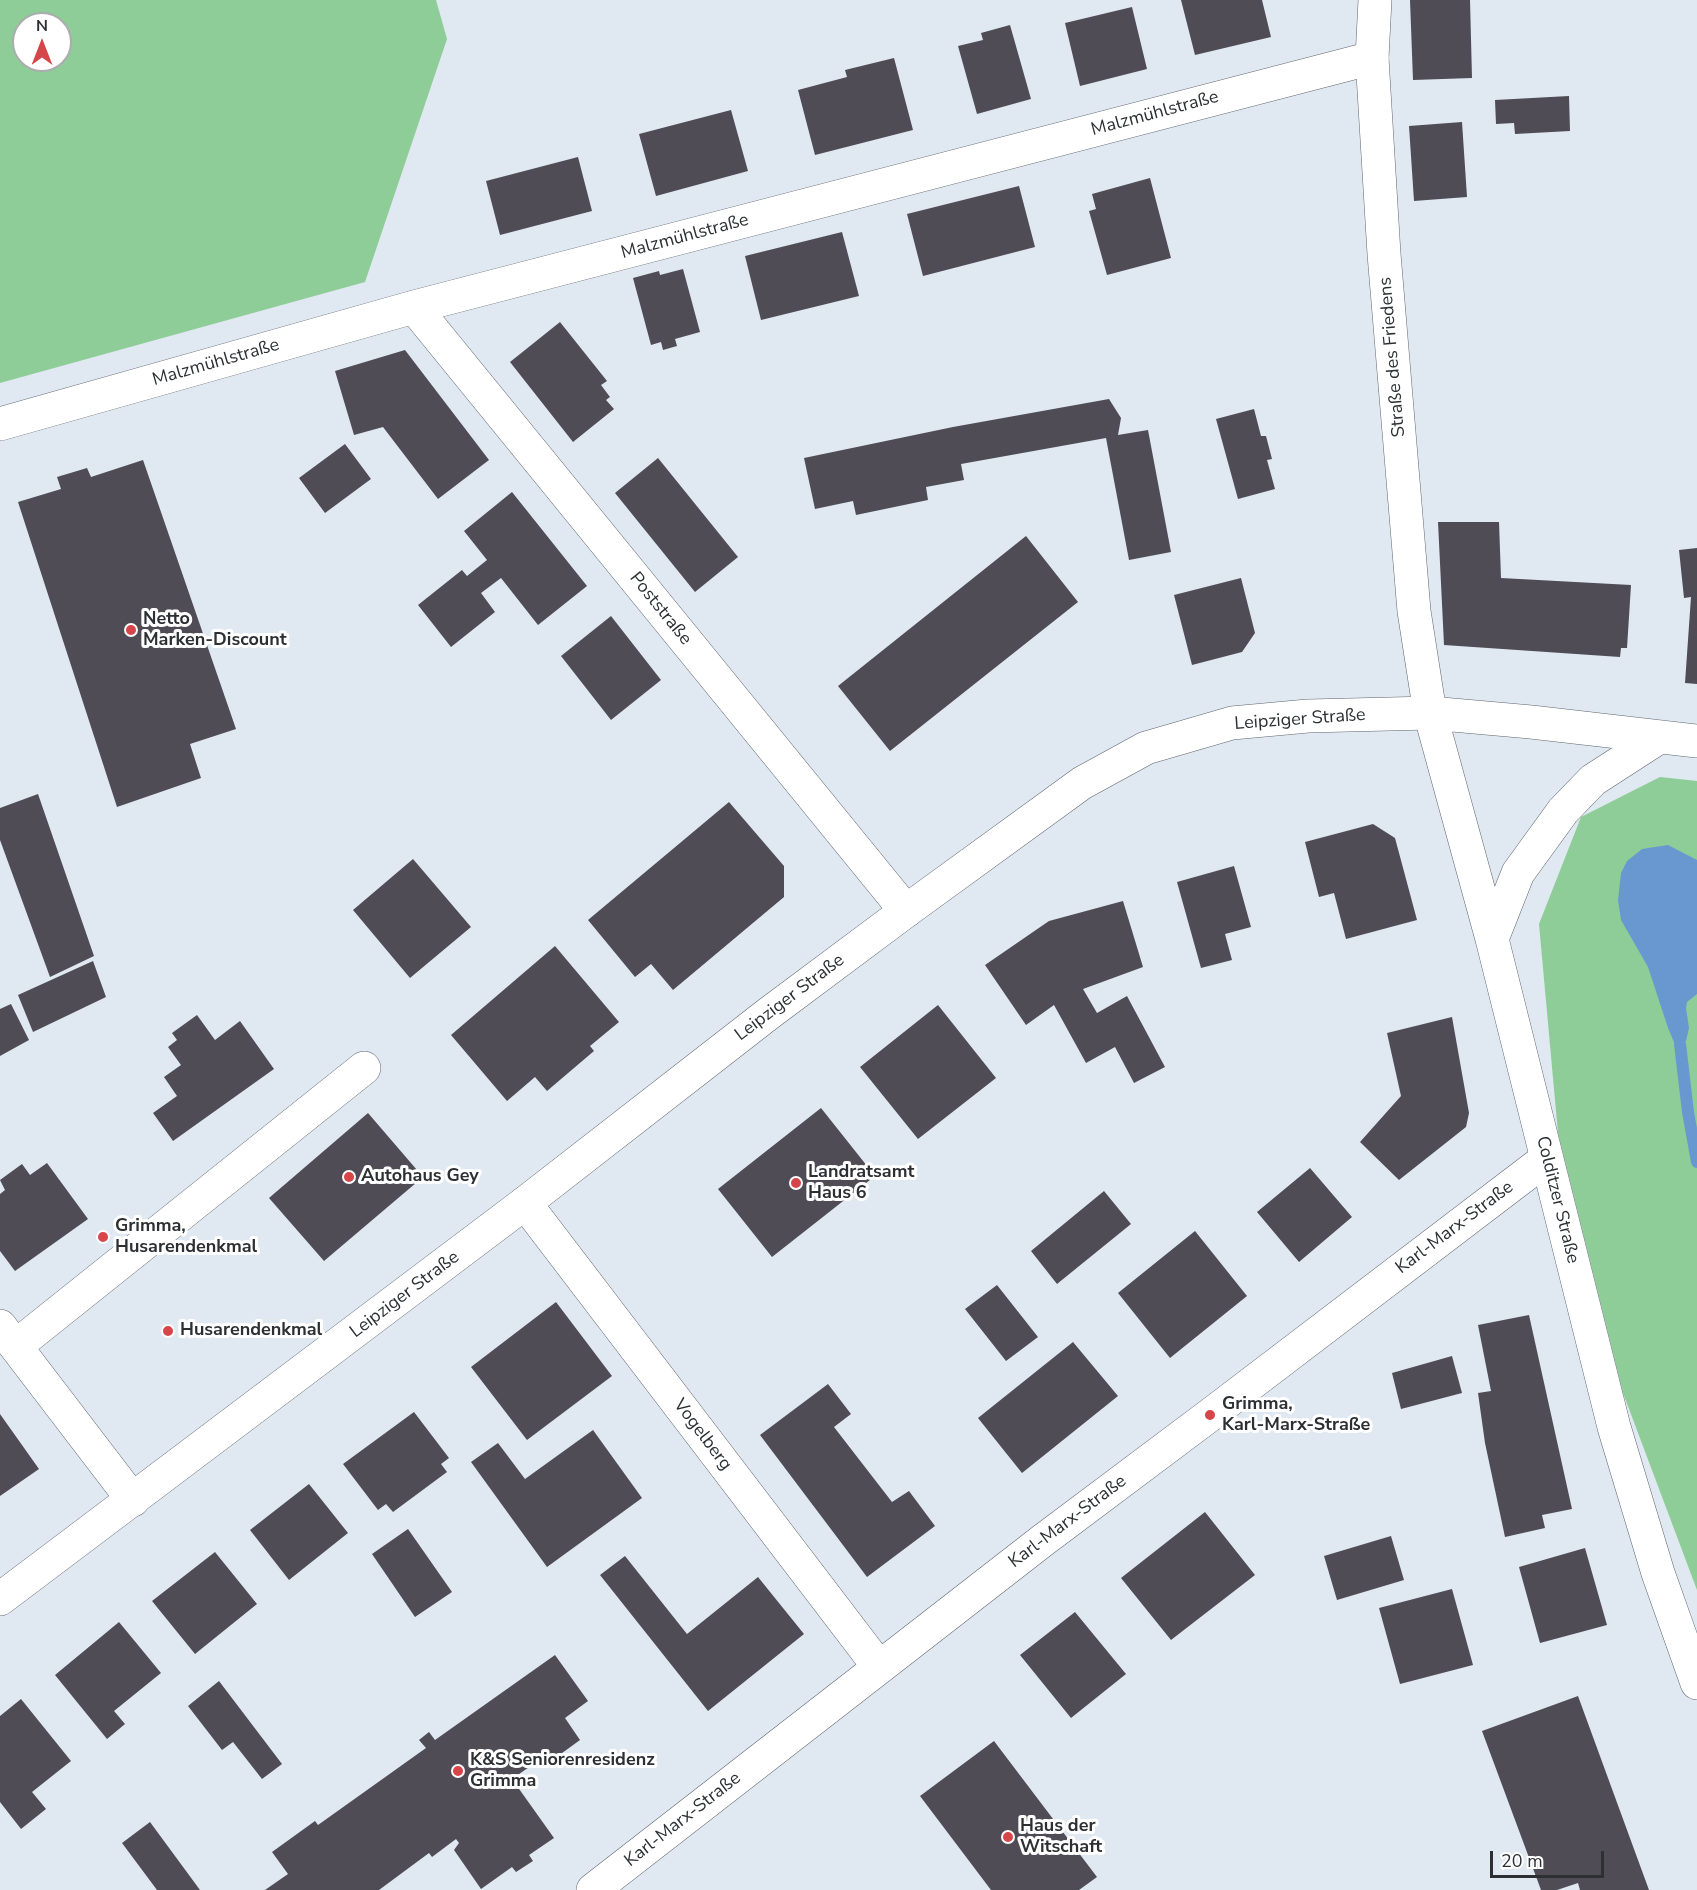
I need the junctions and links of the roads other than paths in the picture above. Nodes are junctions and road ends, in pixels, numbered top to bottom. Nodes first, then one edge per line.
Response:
1 (1375, 0) edge
2 (1372, 58) junction
3 (414, 307) junction
4 (0, 424) edge
5 (1430, 713) junction
6 (1658, 738) junction
7 (1697, 741) edge
8 (906, 911) junction
9 (1492, 939) junction
10 (364, 1068) dead end
11 (1546, 1159) junction
12 (525, 1203) junction
13 (8, 1336) edge
14 (133, 1500) junction
15 (0, 1599) edge
16 (879, 1667) junction
17 (1697, 1683) edge
18 (593, 1890) edge

1 - 2 street, Straße des Friedens
2 - 3 street, Malzmühlstraße
2 - 5 street, Straße des Friedens
3 - 4 street, Malzmühlstraße
3 - 8 street, Poststraße
5 - 6 street, Leipziger Straße
5 - 8 street, Leipziger Straße
5 - 9 street, Colditzer Straße
6 - 7 street, Leipziger Straße
6 - 9 street
8 - 12 street, Leipziger Straße
9 - 11 street, Colditzer Straße
10 - 13 street
11 - 16 street, Karl-Marx-Straße
11 - 17 street, Colditzer Straße
12 - 14 street, Leipziger Straße
12 - 16 street, Vogelberg
13 - 14 street
14 - 15 street, Leipziger Straße
16 - 18 street, Karl-Marx-Straße

